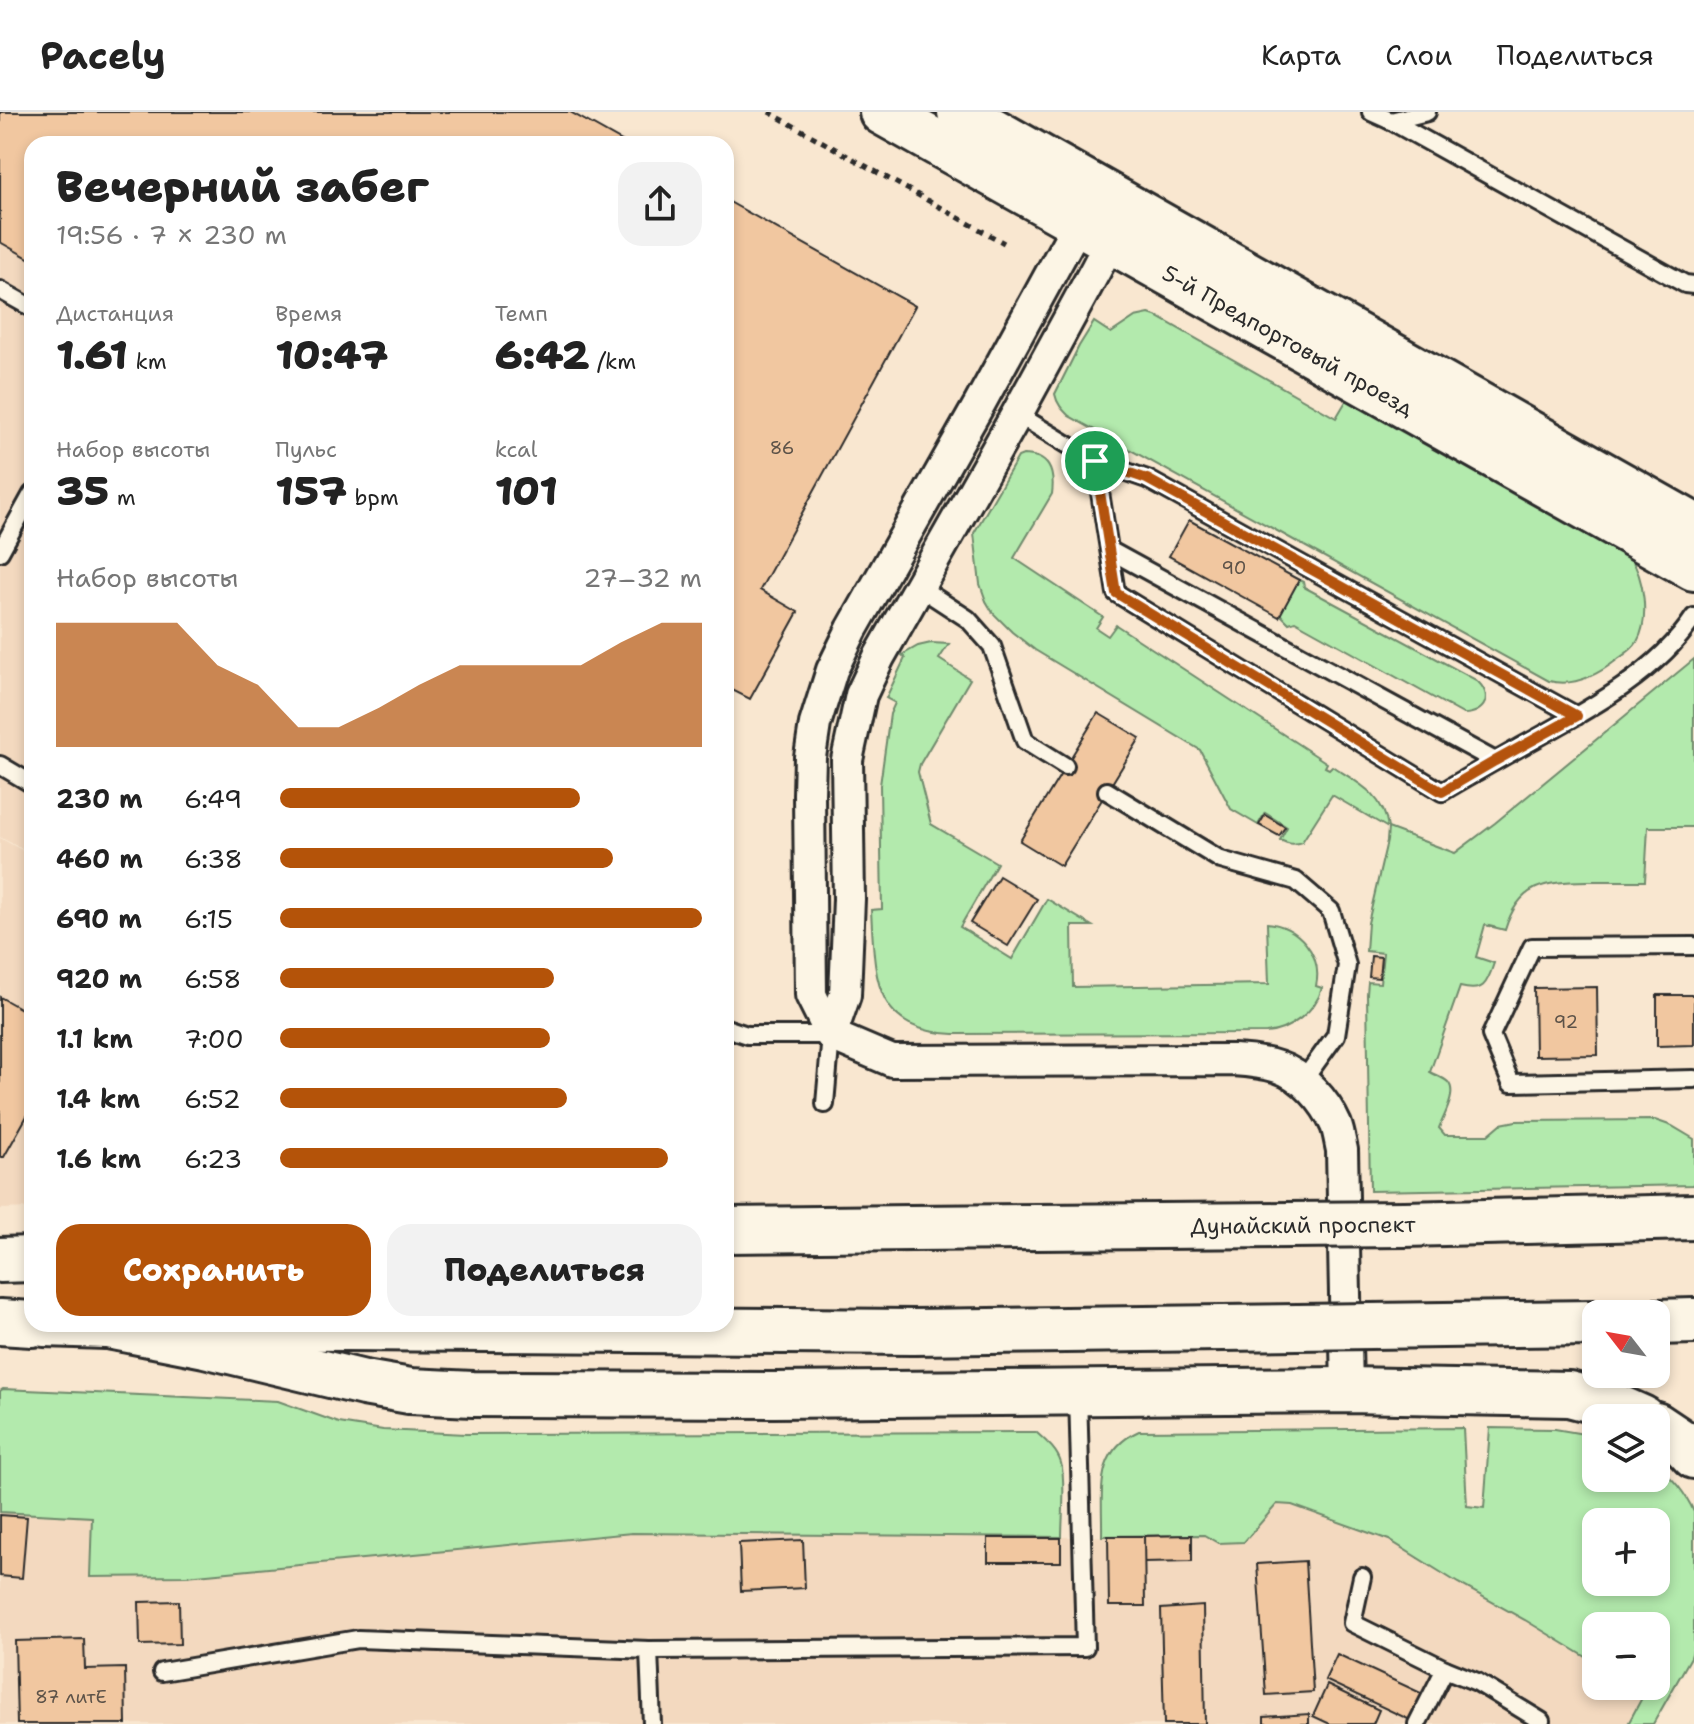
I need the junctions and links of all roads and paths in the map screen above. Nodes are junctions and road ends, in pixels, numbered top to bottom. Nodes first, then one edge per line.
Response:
1 (769, 112) edge
2 (882, 112) edge
3 (960, 112) edge
4 (1371, 112) edge
5 (1427, 112) edge
6 (1391, 121) junction
7 (1095, 231) junction
8 (1004, 243) dead end
9 (1694, 285) edge
10 (0, 290) edge
11 (24, 304) edge
12 (1017, 414) junction
13 (1095, 461) junction
14 (24, 508) edge
15 (1694, 526) edge
16 (1111, 551) junction
17 (0, 552) edge
18 (1694, 568) edge
19 (919, 587) junction
20 (1694, 617) edge
21 (1577, 716) junction
22 (1495, 761) junction
23 (0, 765) edge
24 (1065, 766) dead end
25 (24, 779) edge
26 (1107, 791) dead end
27 (1694, 946) edge
28 (734, 1031) edge
29 (747, 1035) junction
30 (831, 1035) junction
31 (734, 1041) edge
32 (1694, 1079) edge
33 (1302, 1082) junction
34 (825, 1104) dead end
35 (1694, 1217) edge
36 (734, 1230) edge
37 (24, 1259) edge
38 (0, 1260) edge
39 (1694, 1321) edge
40 (0, 1322) edge
41 (1670, 1322) edge
42 (1582, 1323) edge
43 (24, 1324) edge
44 (734, 1331) edge
45 (139, 1332) edge
46 (1347, 1390) junction
47 (1078, 1392) junction
48 (1607, 1404) edge
49 (1670, 1434) edge
50 (1694, 1456) edge
51 (1362, 1577) dead end
52 (649, 1650) junction
53 (1445, 1669) junction
54 (162, 1672) dead end
55 (1541, 1721) dead end
56 (652, 1724) edge
57 (1417, 1724) edge

1 - 8 path
2 - 7 main road, 5-й Предпортовый проезд
3 - 15 main road, 5-й Предпортовый проезд
4 - 6 lane
5 - 6 lane
6 - 9 lane
7 - 12 street
7 - 18 main road, 5-й Предпортовый проезд
7 - 30 street
10 - 11 lane
12 - 13 lane
12 - 19 street
13 - 16 lane
13 - 21 lane
14 - 17 lane
16 - 22 lane
16 - 22 lane
19 - 24 lane
19 - 30 street
20 - 21 lane
21 - 22 lane
23 - 25 lane
26 - 33 lane
27 - 32 lane
28 - 29 lane
29 - 30 lane
29 - 31 lane
30 - 33 street
30 - 34 lane
33 - 46 street
35 - 36 main road, Дунайский проспект, bridge
37 - 38 main road
39 - 41 main road
40 - 43 main road
42 - 44 main road, bridge
45 - 47 main road
46 - 47 main road
46 - 48 main road
47 - 52 lane
49 - 50 main road
51 - 53 lane
52 - 54 lane
52 - 56 lane
53 - 55 lane
53 - 57 lane

